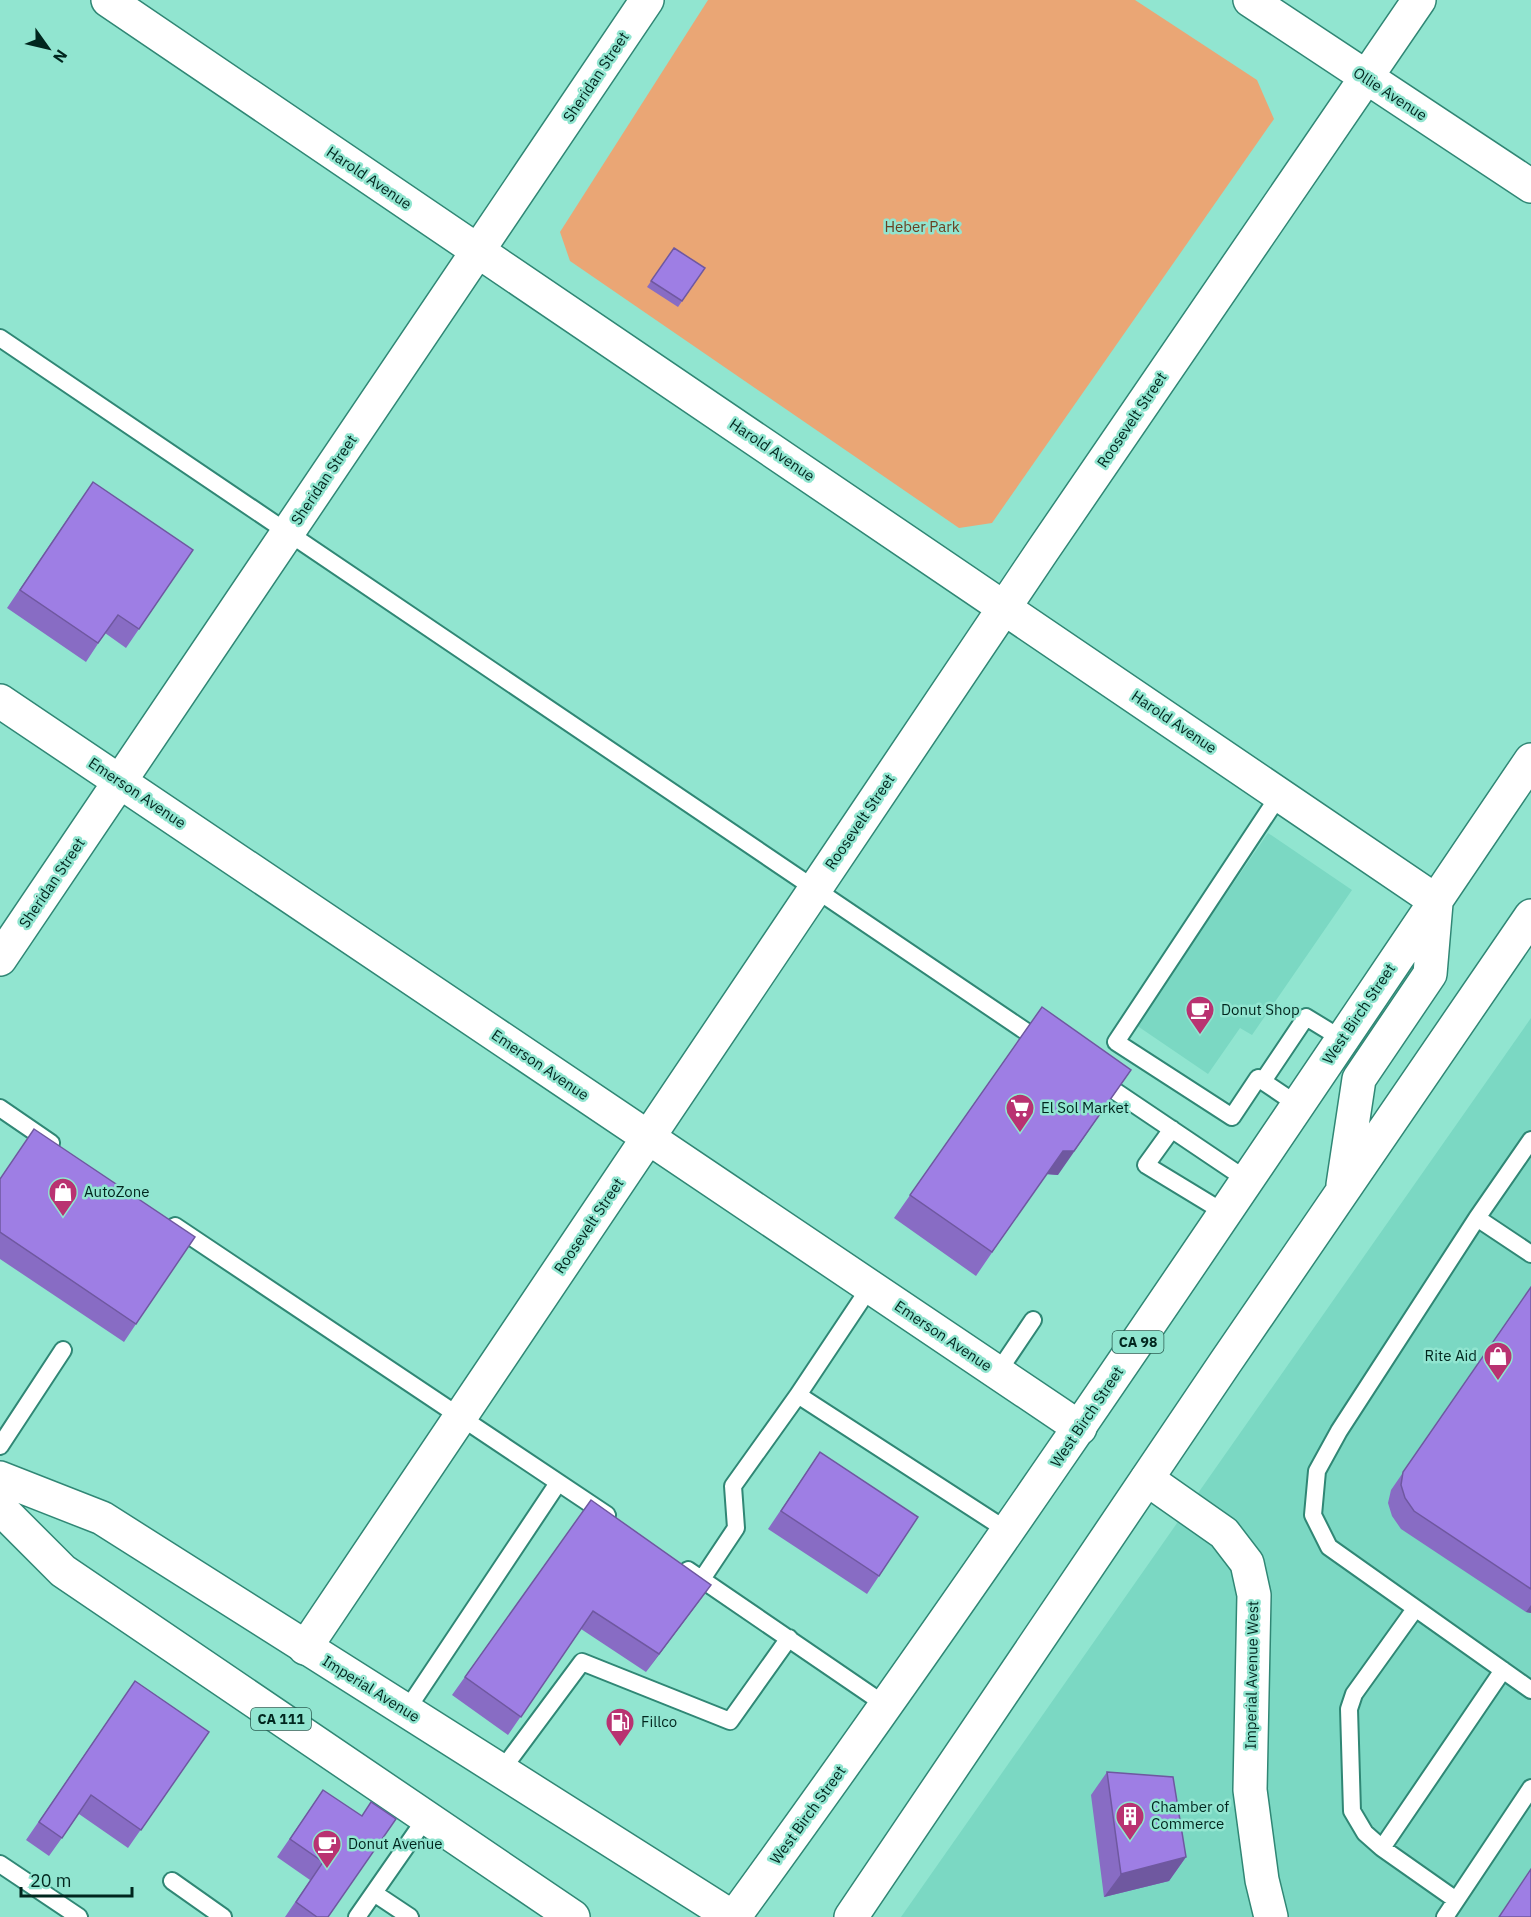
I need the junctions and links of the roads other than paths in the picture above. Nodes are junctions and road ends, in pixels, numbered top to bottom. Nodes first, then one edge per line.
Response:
1 (108, 0) edge
2 (647, 0) edge
3 (1250, 0) edge
4 (1419, 0) edge
5 (1365, 78) junction
6 (1531, 186) edge
7 (478, 253) junction
8 (0, 338) edge
9 (288, 532) junction
10 (1005, 607) junction
11 (0, 701) edge
12 (1531, 760) edge
13 (120, 781) junction
14 (1280, 794) junction
15 (816, 888) junction
16 (1436, 901) junction
17 (1529, 923) edge
18 (0, 960) edge
19 (1342, 1039) junction
20 (1054, 1050) edge
21 (1084, 1070) edge
22 (1263, 1081) junction
23 (1298, 1105) junction
24 (0, 1108) edge
25 (1172, 1129) junction
26 (648, 1138) junction
27 (1531, 1140) edge
28 (66, 1153) edge
29 (1247, 1180) junction
30 (1342, 1192) junction
31 (1225, 1213) junction
32 (164, 1218) edge
33 (1477, 1218) junction
34 (1531, 1254) edge
35 (870, 1287) junction
36 (1033, 1320) dead end
37 (63, 1350) dead end
38 (998, 1372) junction
39 (798, 1395) junction
40 (460, 1418) junction
41 (1080, 1428) junction
42 (0, 1446) edge
43 (0, 1478) edge
44 (1147, 1479) junction
45 (558, 1483) junction
46 (0, 1509) edge
47 (625, 1526) edge
48 (1008, 1531) junction
49 (673, 1559) edge
50 (702, 1579) junction
51 (1415, 1609) junction
52 (789, 1638) junction
53 (306, 1648) junction
54 (1503, 1670) junction
55 (1531, 1690) edge
56 (887, 1706) junction
57 (406, 1711) junction
58 (501, 1771) junction
59 (1531, 1788) edge
60 (426, 1818) junction
61 (1382, 1848) junction
62 (0, 1864) edge
63 (172, 1881) dead end
64 (374, 1893) junction
65 (1456, 1900) junction
66 (553, 1911) edge
67 (79, 1917) edge
68 (223, 1917) edge
69 (357, 1917) edge
70 (410, 1917) edge
71 (733, 1917) edge
72 (851, 1917) edge
73 (1272, 1917) edge
74 (1445, 1917) edge

1 - 7 main road, Harold Avenue
2 - 7 main road, Sheridan Street
3 - 5 main road, Ollie Avenue
4 - 5 main road, Roosevelt Street
5 - 6 main road, Ollie Avenue
5 - 10 main road, Roosevelt Street
7 - 9 main road, Sheridan Street
7 - 10 main road, Harold Avenue
8 - 9 lane
9 - 13 main road, Sheridan Street
9 - 15 lane
10 - 14 main road, Harold Avenue
10 - 15 main road, Roosevelt Street
11 - 13 main road, Emerson Avenue
12 - 16 main road, West Birch Street / CA 98
13 - 18 main road, Sheridan Street
13 - 26 main road, Emerson Avenue
14 - 16 main road, Harold Avenue
14 - 22 lane
15 - 20 lane
15 - 26 main road, Roosevelt Street
16 - 19 main road, West Birch Street / CA 98
16 - 30 main road
17 - 30 main road
19 - 22 lane
19 - 23 main road, West Birch Street / CA 98
21 - 25 lane
22 - 23 lane
23 - 29 main road, West Birch Street / CA 98
24 - 28 lane
25 - 29 lane
25 - 31 lane
26 - 35 main road, Emerson Avenue
26 - 40 main road, Roosevelt Street
27 - 33 lane
29 - 31 main road, West Birch Street / CA 98
30 - 44 main road
31 - 41 main road, West Birch Street / CA 98
32 - 40 lane
33 - 34 lane
33 - 51 lane
35 - 38 main road, Emerson Avenue
35 - 39 lane
36 - 38 lane
37 - 42 lane
38 - 41 main road, Emerson Avenue
39 - 48 lane
39 - 50 lane
40 - 45 lane
40 - 53 main road, Roosevelt Street
41 - 48 main road, West Birch Street / CA 98
43 - 53 main road, Imperial Avenue
44 - 72 main road
44 - 73 main road, Imperial Avenue West
45 - 47 lane
45 - 57 lane
46 - 60 main road, CA 111
48 - 56 main road, West Birch Street / CA 98
49 - 50 lane
50 - 52 lane
51 - 54 lane
51 - 61 lane
52 - 56 lane
52 - 58 lane
53 - 57 main road, Imperial Avenue
54 - 55 lane
54 - 61 lane
56 - 71 main road, West Birch Street / CA 98
57 - 58 main road, Imperial Avenue
58 - 71 main road, Imperial Avenue
59 - 65 lane
60 - 64 lane
60 - 66 main road, CA 111
61 - 65 lane
62 - 67 lane
63 - 68 lane
64 - 69 lane
64 - 70 lane
65 - 74 lane

